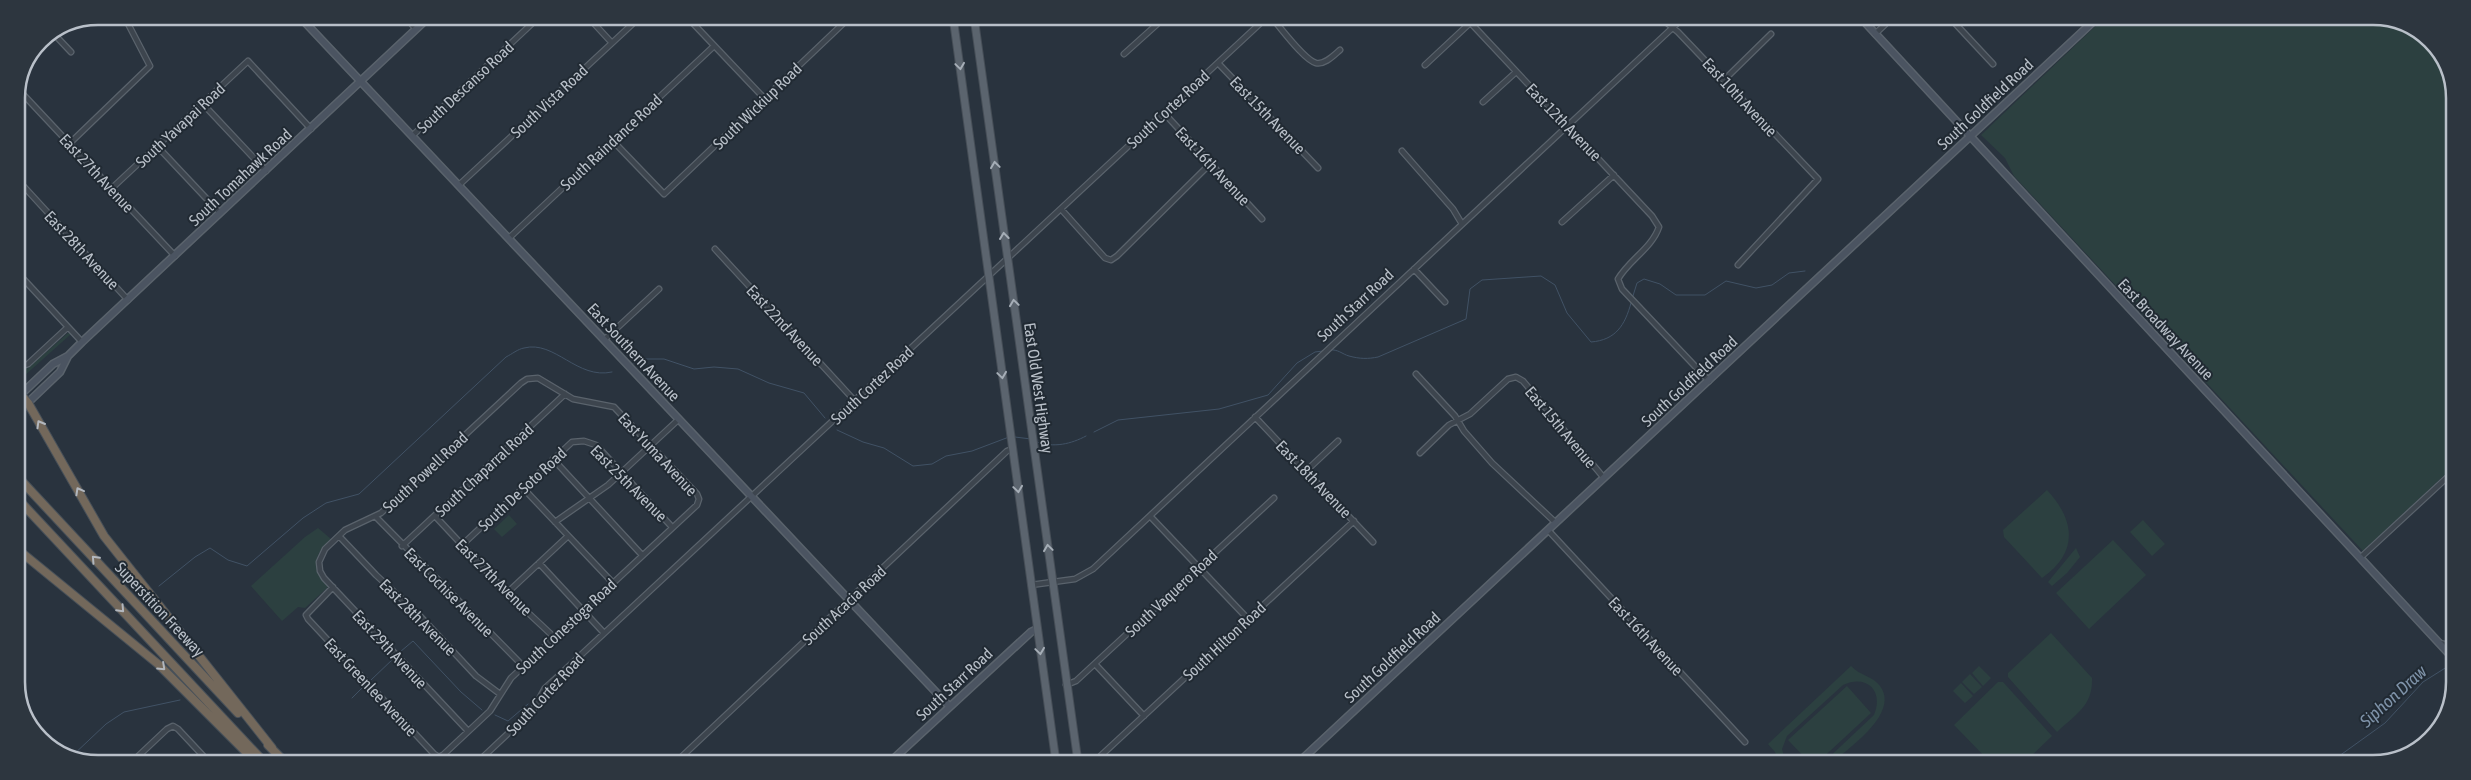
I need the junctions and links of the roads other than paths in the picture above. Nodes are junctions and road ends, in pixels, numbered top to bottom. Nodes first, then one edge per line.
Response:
1 (129, 25) edge
2 (308, 25) edge
3 (412, 25) edge
4 (420, 25) edge
5 (530, 25) edge
6 (595, 25) edge
7 (631, 25) edge
8 (694, 25) edge
9 (840, 25) edge
10 (954, 25) edge
11 (975, 25) edge
12 (1156, 25) edge
13 (1259, 25) edge
14 (1278, 25) edge
15 (1468, 25) edge
16 (1472, 25) edge
17 (1669, 25) edge
18 (1675, 25) edge
19 (1867, 25) edge
20 (1885, 25) edge
21 (1957, 25) edge
22 (2090, 25) edge
23 (1672, 28) junction
24 (416, 29) junction
25 (1771, 34) dead end
26 (1875, 34) junction
27 (57, 37) edge
28 (612, 43) junction
29 (714, 46) junction
30 (1340, 50) dead end
31 (71, 52) dead end
32 (1124, 54) dead end
33 (1218, 63) junction
34 (1993, 64) dead end
35 (1425, 65) dead end
36 (1516, 72) junction
37 (1724, 80) junction
38 (361, 82) junction
39 (25, 97) edge
40 (764, 98) junction
41 (1483, 102) dead end
42 (202, 104) junction
43 (1164, 113) junction
44 (1567, 126) junction
45 (311, 129) junction
46 (412, 136) junction
47 (1970, 137) junction
48 (613, 141) junction
49 (69, 144) junction
50 (158, 146) junction
51 (1402, 151) dead end
52 (1210, 164) junction
53 (1318, 168) dead end
54 (266, 171) junction
55 (1614, 175) junction
56 (459, 186) junction
57 (25, 188) edge
58 (111, 189) junction
59 (1060, 209) junction
60 (220, 213) junction
61 (1262, 219) dead end
62 (1562, 222) dead end
63 (1462, 224) junction
64 (509, 238) junction
65 (715, 249) dead end
66 (174, 256) junction
67 (1007, 259) junction
68 (1738, 266) dead end
69 (1414, 269) junction
70 (989, 274) junction
71 (25, 282) edge
72 (659, 289) dead end
73 (128, 300) junction
74 (1445, 302) dead end
75 (68, 327) junction
76 (604, 340) junction
77 (82, 342) junction
78 (68, 356) junction
79 (25, 364) edge
80 (1416, 374) dead end
81 (532, 378) joint
82 (1709, 381) junction
83 (25, 388) edge
84 (565, 394) junction
85 (25, 400) edge
86 (855, 401) junction
87 (28, 403) junction
88 (25, 406) edge
89 (1255, 417) junction
90 (679, 419) junction
91 (1458, 421) junction
92 (584, 440) joint
93 (1338, 442) dead end
94 (651, 445) junction
95 (1012, 449) junction
96 (1420, 453) dead end
97 (553, 460) junction
98 (1306, 471) junction
99 (622, 473) junction
100 (1604, 478) junction
101 (2446, 478) edge
102 (25, 485) edge
103 (523, 488) junction
104 (752, 497) junction
105 (589, 498) junction
106 (1274, 498) dead end
107 (700, 500) joint
108 (25, 507) edge
109 (435, 516) junction
110 (1150, 516) junction
111 (376, 517) junction
112 (1354, 521) junction
113 (555, 522) junction
114 (1556, 523) junction
115 (672, 527) junction
116 (1548, 530) junction
117 (339, 536) junction
118 (568, 536) junction
119 (1373, 542) dead end
120 (462, 545) junction
121 (402, 546) junction
122 (25, 555) edge
123 (642, 555) junction
124 (2360, 558) junction
125 (318, 562) joint
126 (539, 563) junction
127 (1199, 566) junction
128 (1052, 582) junction
129 (613, 583) junction
130 (1031, 585) junction
131 (333, 587) junction
132 (507, 593) junction
133 (849, 600) junction
134 (583, 610) junction
135 (1248, 619) junction
136 (1037, 629) junction
137 (604, 633) junction
138 (554, 637) junction
139 (2440, 643) junction
140 (2446, 644) edge
141 (2446, 650) edge
142 (1095, 664) junction
143 (523, 666) junction
144 (1066, 685) junction
145 (500, 694) junction
146 (949, 706) junction
147 (1144, 716) junction
148 (468, 732) junction
149 (1745, 742) dead end
150 (272, 748) junction
151 (139, 755) edge
152 (202, 755) edge
153 (249, 755) edge
154 (257, 755) edge
155 (278, 755) edge
156 (436, 755) edge
157 (441, 755) edge
158 (485, 755) edge
159 (683, 755) edge
160 (900, 755) edge
161 (1055, 755) edge
162 (1077, 755) edge
163 (1102, 755) edge
164 (1307, 755) edge

1 - 49 street
2 - 38 main road, East Southern Avenue
3 - 24 street
4 - 24 main road, South Tomahawk Road
5 - 46 street, South Descanso Road
6 - 28 street
7 - 28 street, South Vista Road
8 - 29 street
9 - 40 street, South Wickiup Road
10 -> 70 main road
67 -> 11 main road, East Old West Highway
12 - 32 street
13 - 33 street, South Cortez Road
14 - 30 street
15 - 35 street
16 - 36 street, East 12th Avenue
17 - 23 street, East 10th Avenue
18 - 23 street, South Starr Road
19 - 26 main road, East Broadway Avenue
20 - 26 street
21 - 34 street
22 - 47 main road, South Goldfield Road
23 - 37 street, East 10th Avenue
23 - 44 street, South Starr Road
24 - 38 main road, South Tomahawk Road
25 - 37 street
26 - 47 main road, East Broadway Avenue
27 - 31 street
28 - 56 street, South Vista Road
29 - 40 street
29 - 48 street, South Raindance Road
33 - 43 street, South Cortez Road
33 - 53 street, East 15th Avenue
36 - 41 street
36 - 44 street, East 12th Avenue
37 - 68 street, East 10th Avenue
38 - 45 main road, South Tomahawk Road
38 - 46 main road, East Southern Avenue
39 - 49 street, East 27th Avenue
40 - 48 street, South Wickiup Road
42 - 45 street, South Yavapai Road
42 - 50 street, South Yavapai Road
42 - 54 street
43 - 52 street, East 16th Avenue
43 - 59 street, South Cortez Road
44 - 55 street, East 12th Avenue
44 - 63 street, South Starr Road
45 - 54 main road, South Tomahawk Road
46 - 56 main road, East Southern Avenue
47 - 82 main road, South Goldfield Road
47 - 124 main road, East Broadway Avenue
48 - 64 street, South Raindance Road
49 - 58 street, East 27th Avenue
50 - 58 street, South Yavapai Road
50 - 60 street
51 - 63 street
52 - 59 street
52 - 61 street, East 16th Avenue
54 - 60 main road, South Tomahawk Road
55 - 62 street
55 - 82 street, East 12th Avenue
56 - 64 main road, East Southern Avenue
57 - 73 street, East 28th Avenue
58 - 66 street, East 27th Avenue
59 - 67 street, South Cortez Road
60 - 66 main road, South Tomahawk Road
63 - 69 street, South Starr Road
64 - 76 main road, East Southern Avenue
65 - 86 street, East 22nd Avenue
66 - 73 main road, South Tomahawk Road
67 - 70 street, South Cortez Road
128 -> 67 main road, East Old West Highway
69 - 74 street
69 - 89 street, South Starr Road
70 - 86 street, South Cortez Road
70 -> 95 main road
71 - 75 street
72 - 76 street
73 - 77 main road, South Tomahawk Road
75 - 77 street
75 - 79 street
76 - 90 main road, East Southern Avenue
77 - 78 main road, South Tomahawk Road
78 - 83 main road, South Tomahawk Road
78 - 87 main road, South Tomahawk Road
80 - 91 street
81 - 84 street, East Yuma Avenue
81 - 111 street, South Powell Road
82 - 100 main road, South Goldfield Road
84 - 94 street, East Yuma Avenue
84 - 109 street, South Chaparral Road
85 - 87 highway
86 - 104 street, South Cortez Road
87 - 88 main road, South Tomahawk Road
150 -> 87 highway
89 - 98 street, East 18th Avenue
89 - 110 street, South Starr Road
90 - 94 street
90 - 104 main road, East Southern Avenue
91 - 96 street
91 - 100 street, East 15th Avenue
91 - 114 street
92 - 97 street, South De Soto Road
92 - 99 street, East 25th Avenue
93 - 98 street
94 - 99 street
94 - 107 street, East Yuma Avenue
95 -> 130 main road
95 - 133 street, South Acacia Road
97 - 103 street, South De Soto Road
97 - 105 street
98 - 112 street, East 18th Avenue
99 - 105 street
99 - 115 street, East 25th Avenue
100 - 114 main road, South Goldfield Road
101 - 124 street
150 -> 102 highway, Superstition Freeway
103 - 113 street
103 - 120 street, South De Soto Road
104 - 133 main road, East Southern Avenue
104 - 137 street, South Cortez Road
105 - 113 street
105 - 123 street
106 - 127 street, South Vaquero Road
107 - 115 street, South Conestoga Road
108 -> 154 highway, Superstition Freeway
109 - 120 street, East 27th Avenue
109 - 121 street, South Chaparral Road
110 - 127 street
110 - 128 street, South Starr Road
111 - 117 street, South Powell Road
111 - 121 street, East Cochise Avenue
112 - 119 street, East 18th Avenue
112 - 135 street, South Hilton Road
113 - 118 street
114 - 116 main road, South Goldfield Road
115 - 123 street, South Conestoga Road
116 - 149 street, East 16th Avenue
116 - 164 main road, South Goldfield Road
117 - 125 street, South Powell Road
117 - 145 street, East 28th Avenue
118 - 126 street
118 - 129 street
120 - 132 street, East 27th Avenue
121 - 143 street, East Cochise Avenue
122 -> 153 highway
123 - 129 street, South Conestoga Road
124 - 139 main road, East Broadway Avenue
125 - 131 street, East 29th Avenue
126 - 132 street
126 - 134 street
127 - 135 street
127 - 142 street, South Vaquero Road
128 - 130 street, South Starr Road
128 - 144 main road, East Old West Highway
129 - 134 street, South Conestoga Road
130 - 136 main road
131 - 148 street, East 29th Avenue
131 - 156 street, East Greenlee Avenue
132 - 138 street, East 27th Avenue
133 - 146 main road, East Southern Avenue
133 - 159 street, South Acacia Road
134 - 137 street
134 - 138 street, South Conestoga Road
135 - 147 street, South Hilton Road
136 - 146 main road, South Starr Road
136 -> 161 main road
137 - 158 street, South Cortez Road
138 - 143 street, South Conestoga Road
139 - 140 street
139 - 141 main road, East Broadway Avenue
142 - 144 street, South Vaquero Road
142 - 147 street
143 - 145 street, South Conestoga Road
144 - 162 main road, East Old West Highway
145 - 148 street, South Conestoga Road
146 - 160 main road, South Starr Road
147 - 163 street, South Hilton Road
148 - 157 street, South Conestoga Road
150 - 155 highway, Superstition Freeway
151 - 152 street

